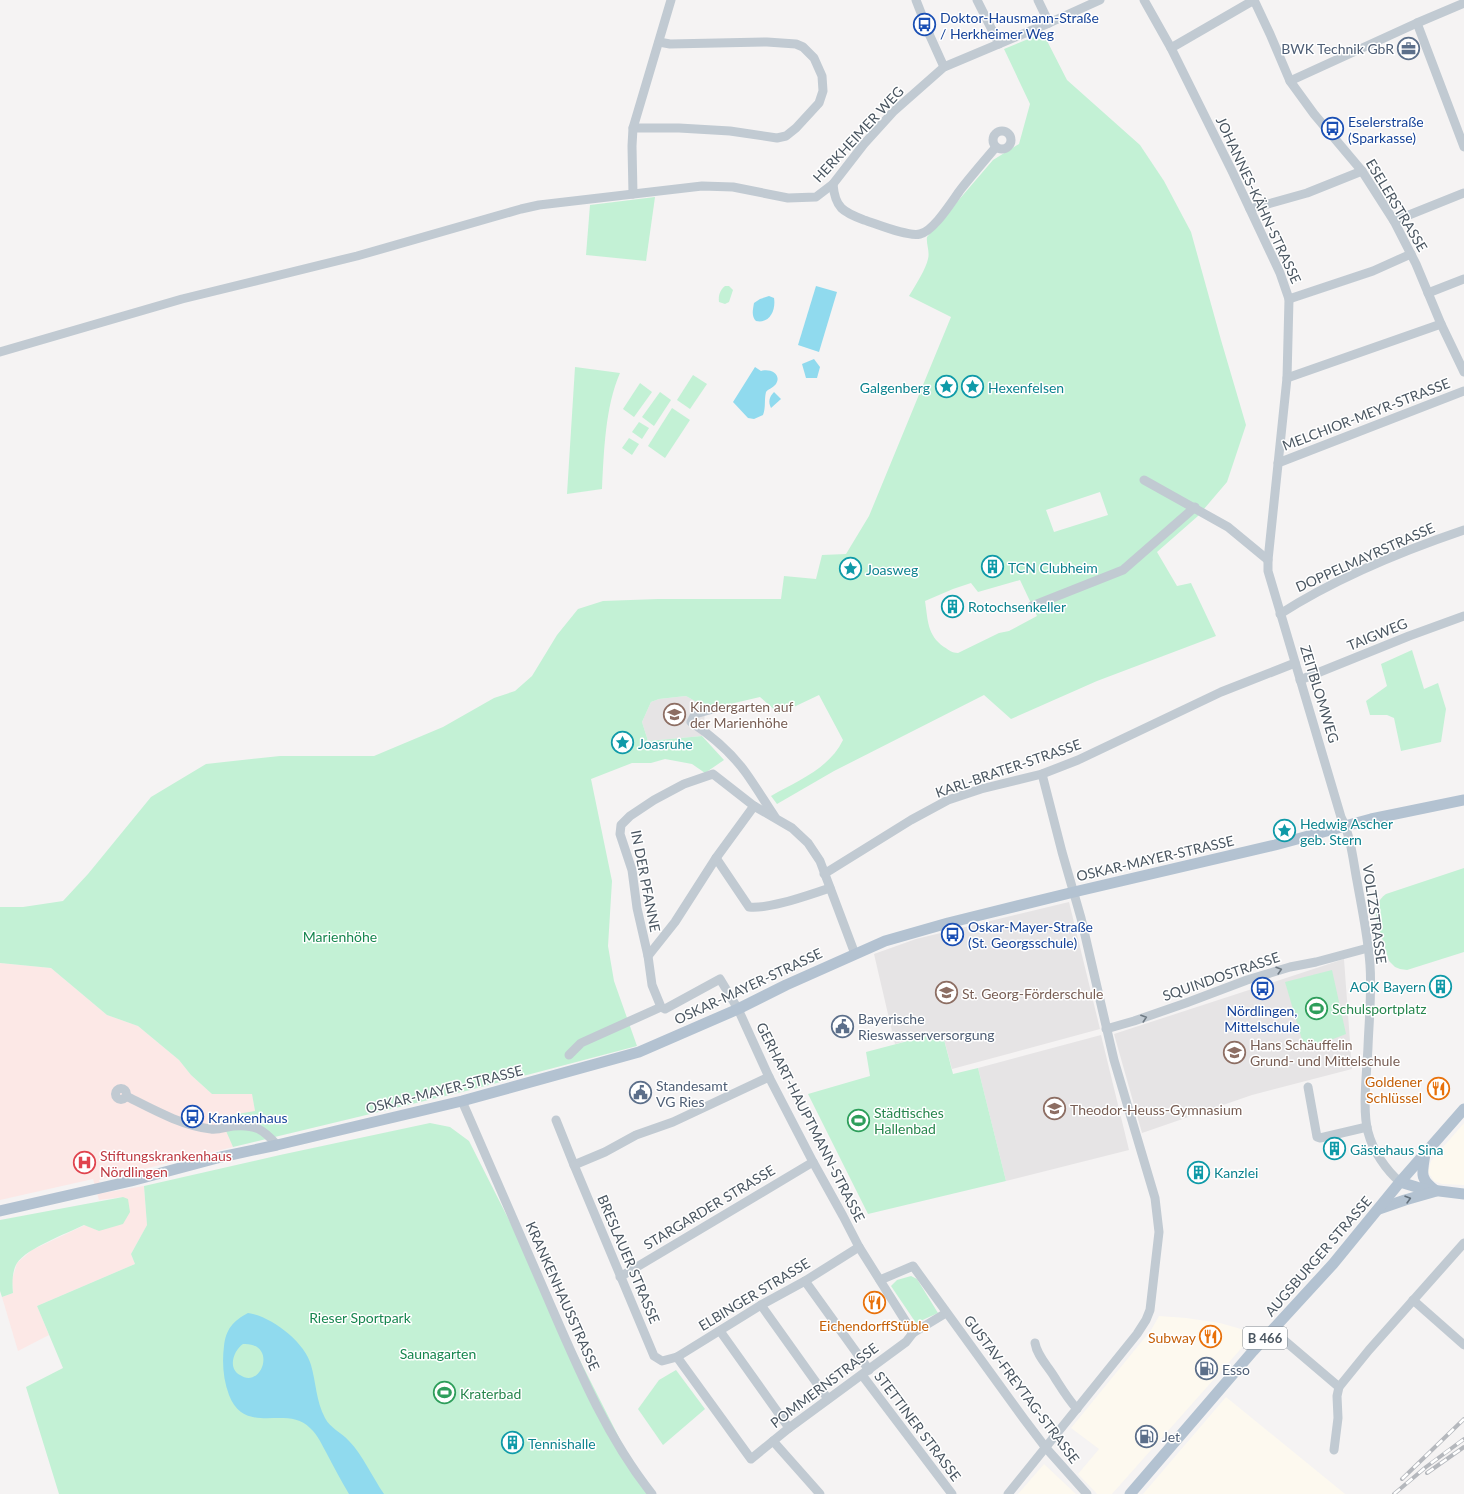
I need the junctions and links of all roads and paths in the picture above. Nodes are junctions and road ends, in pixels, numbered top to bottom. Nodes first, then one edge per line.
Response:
1 (671, 0) edge
2 (916, 0) edge
3 (977, 0) edge
4 (1038, 0) edge
5 (1144, 0) edge
6 (1254, 0) edge
7 (1097, 1) edge
8 (1460, 3) edge
9 (1049, 23) junction
10 (1417, 23) junction
11 (659, 42) junction
12 (998, 44) junction
13 (1171, 48) junction
14 (944, 67) junction
15 (1290, 81) junction
16 (633, 128) junction
17 (996, 147) dead end
18 (1464, 147) edge
19 (1362, 171) junction
20 (833, 184) junction
21 (1464, 193) edge
22 (633, 194) junction
23 (1250, 209) junction
24 (1394, 221) junction
25 (1411, 254) junction
26 (1464, 279) edge
27 (1428, 293) junction
28 (1289, 299) junction
29 (1440, 324) junction
30 (0, 352) edge
31 (1464, 372) edge
32 (1287, 378) junction
33 (1464, 391) edge
34 (1278, 463) junction
35 (1144, 480) dead end
36 (1195, 507) junction
37 (1464, 530) edge
38 (1268, 560) junction
39 (1268, 570) joint
40 (1032, 606) dead end
41 (1280, 614) junction
42 (1464, 616) edge
43 (1295, 663) junction
44 (1300, 680) junction
45 (713, 709) dead end
46 (1042, 774) junction
47 (1464, 800) edge
48 (754, 806) junction
49 (777, 819) junction
50 (1346, 826) junction
51 (716, 858) junction
52 (824, 874) junction
53 (830, 888) junction
54 (1074, 892) junction
55 (1368, 948) junction
56 (855, 954) junction
57 (648, 956) junction
58 (661, 1007) junction
59 (738, 1009) junction
60 (1106, 1029) junction
61 (569, 1056) dead end
62 (769, 1077) junction
63 (1308, 1087) dead end
64 (126, 1096) dead end
65 (462, 1101) junction
66 (1464, 1109) edge
67 (556, 1120) dead end
68 (1367, 1127) junction
69 (278, 1145) junction
70 (1426, 1153) junction
71 (813, 1162) junction
72 (574, 1165) junction
73 (1400, 1182) junction
74 (1437, 1191) junction
75 (1464, 1194) edge
76 (1379, 1209) junction
77 (0, 1211) edge
78 (1464, 1243) edge
79 (859, 1247) junction
80 (620, 1277) junction
81 (880, 1280) junction
82 (804, 1281) junction
83 (1413, 1300) junction
84 (761, 1305) junction
85 (948, 1316) junction
86 (1272, 1330) junction
87 (720, 1331) junction
88 (913, 1333) junction
89 (1035, 1343) dead end
90 (1464, 1345) edge
91 (677, 1357) junction
92 (662, 1361) joint
93 (866, 1372) junction
94 (1340, 1387) junction
95 (828, 1400) junction
96 (1076, 1409) junction
97 (789, 1428) junction
98 (773, 1441) junction
99 (1046, 1448) junction
100 (1334, 1450) dead end
101 (652, 1494) edge
102 (820, 1494) edge
103 (952, 1494) edge
104 (1008, 1494) edge
105 (1087, 1494) edge
106 (1130, 1494) edge

1 - 11 street
2 - 14 street
3 - 12 street
4 - 9 street
5 - 13 street, JOHANNES-KÄHN-STRASSE
6 - 13 street
6 - 15 street, ESELERSTRASSE
7 - 9 street, HERKHEIMER WEG
8 - 10 street
9 - 12 street, HERKHEIMER WEG
10 - 15 street
10 - 18 street
11 - 16 street
11 - 16 street
12 - 14 street, HERKHEIMER WEG
13 - 23 street, JOHANNES-KÄHN-STRASSE
14 - 20 street, HERKHEIMER WEG
15 - 19 street, ESELERSTRASSE
16 - 22 street
17 - 20 street
19 - 23 street
19 - 24 street, ESELERSTRASSE
20 - 22 street, HERKHEIMER WEG
21 - 24 street
22 - 30 street, HERKHEIMER WEG
23 - 28 street, JOHANNES-KÄHN-STRASSE
24 - 25 street, ESELERSTRASSE
25 - 27 street, ESELERSTRASSE
25 - 28 street
26 - 27 street
27 - 29 street, ESELERSTRASSE
28 - 32 street, JOHANNES-KÄHN-STRASSE
29 - 31 street, ESELERSTRASSE
29 - 32 street
32 - 34 street, JOHANNES-KÄHN-STRASSE
33 - 34 street, MELCHIOR-MEYR-STRASSE
34 - 38 street, JOHANNES-KÄHN-STRASSE
35 - 36 street
36 - 38 street
36 - 40 street
37 - 41 street, DOPPELMAYRSTRASSE
38 - 39 street, JOHANNES-KÄHN-STRASSE
39 - 41 street, ZEITBLOMWEG
41 - 43 street, ZEITBLOMWEG
42 - 44 street, TAIGWEG
43 - 44 street, ZEITBLOMWEG
43 - 46 street, KARL-BRATER-STRASSE
44 - 50 street, ZEITBLOMWEG
45 - 49 street
46 - 52 street, KARL-BRATER-STRASSE
46 - 54 street
47 - 50 main road, OSKAR-MAYER-STRASSE
48 - 49 street, IN DER PFANNE
48 - 51 street, IN DER PFANNE
48 - 57 street, IN DER PFANNE
49 - 52 street, IN DER PFANNE
50 - 54 main road, OSKAR-MAYER-STRASSE
50 - 55 street, VOLTZSTRASSE
51 - 53 street
51 - 57 street, IN DER PFANNE
52 - 53 street, IN DER PFANNE
53 - 56 street, IN DER PFANNE
54 - 56 main road, OSKAR-MAYER-STRASSE
54 - 60 street
60 -> 55 street, SQUINDOSTRASSE
55 - 68 street, VOLTZSTRASSE
56 - 59 main road, OSKAR-MAYER-STRASSE
57 - 58 street, IN DER PFANNE
58 - 59 street
58 - 61 street
59 - 62 street, GERHART-HAUPTMANN-STRASSE
59 - 65 main road, OSKAR-MAYER-STRASSE
60 - 96 street
62 - 71 street, GERHART-HAUPTMANN-STRASSE
62 - 72 street
63 - 68 street
64 - 69 street
65 - 69 main road, OSKAR-MAYER-STRASSE
65 - 101 street, KRANKENHAUSSTRASSE
66 - 70 main road, AUGSBURGER STRASSE
67 - 72 street, BRESLAUER STRASSE
68 - 73 street, VOLTZSTRASSE
69 - 77 main road, OSKAR-MAYER-STRASSE
70 - 73 main road, AUGSBURGER STRASSE
70 - 74 main road
71 - 79 street, GERHART-HAUPTMANN-STRASSE
71 - 80 street, STARGARDER STRASSE
72 - 80 street, BRESLAUER STRASSE
73 - 74 main road
73 - 76 main road, AUGSBURGER STRASSE / B 466
74 - 75 main road
76 -> 74 main road
76 - 86 main road, AUGSBURGER STRASSE / B 466
78 - 83 street
79 - 81 street, GERHART-HAUPTMANN-STRASSE
79 - 82 street, ELBINGER STRASSE
80 - 92 street, BRESLAUER STRASSE
81 - 85 street, GUSTAV-FREYTAG-STRASSE
81 - 88 street, GERHART-HAUPTMANN-STRASSE
82 - 84 street, ELBINGER STRASSE
82 - 93 street, STETTINER STRASSE
83 - 90 street
83 - 94 street
84 - 87 street, ELBINGER STRASSE
84 - 95 street
85 - 88 street, POMMERNSTRASSE
85 - 99 street, GUSTAV-FREYTAG-STRASSE
86 - 94 street
86 - 106 main road, AUGSBURGER STRASSE / B 466
87 - 91 street, ELBINGER STRASSE
87 - 97 street
88 - 93 street, POMMERNSTRASSE
89 - 96 street
91 - 92 street, ELBINGER STRASSE
91 - 98 street, POMMERNSTRASSE
93 - 95 street, POMMERNSTRASSE
93 - 103 street, STETTINER STRASSE
94 - 100 street
95 - 97 street, POMMERNSTRASSE
96 - 99 street
97 - 98 street, POMMERNSTRASSE
98 - 102 street
99 - 104 street
99 - 105 street, GUSTAV-FREYTAG-STRASSE

